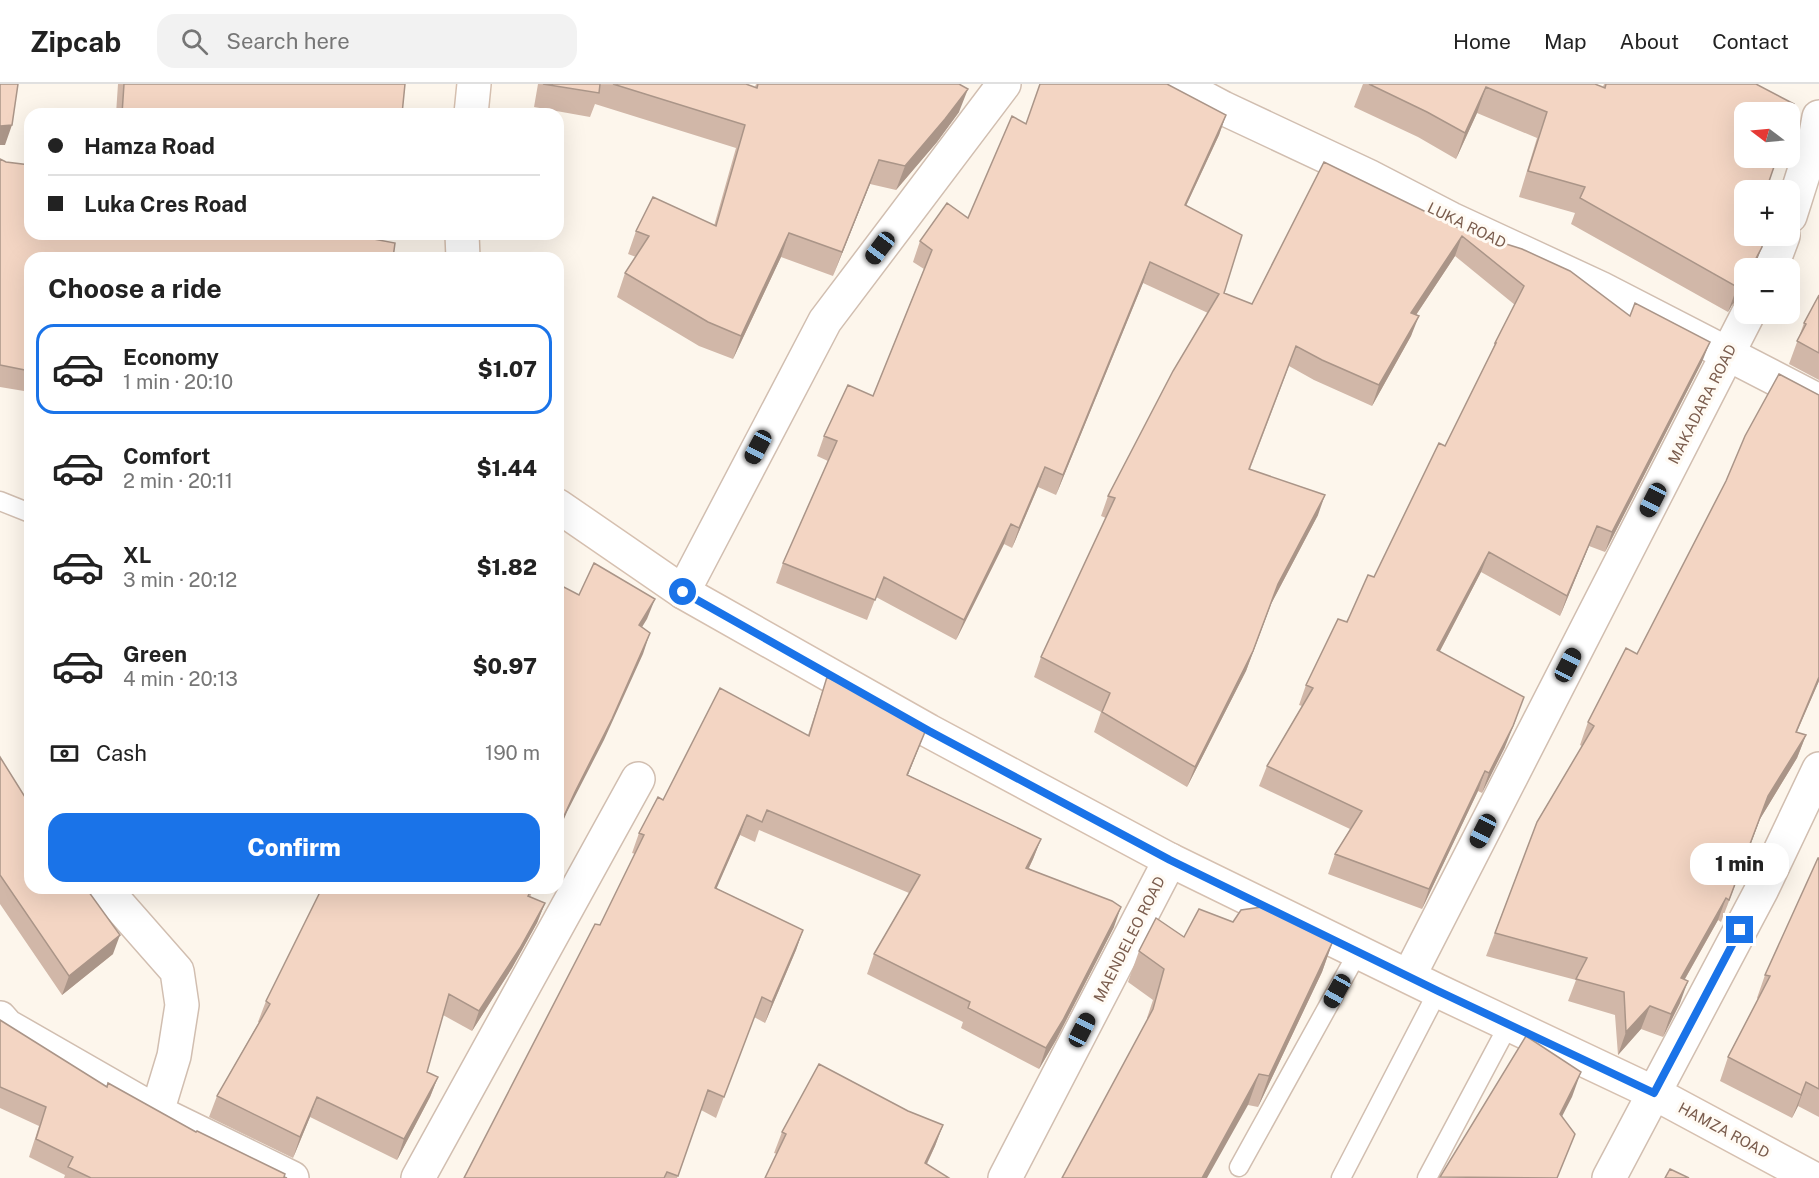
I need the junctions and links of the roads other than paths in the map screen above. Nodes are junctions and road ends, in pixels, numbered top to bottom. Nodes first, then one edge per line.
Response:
1 (474, 84) edge
2 (1004, 84) edge
3 (1178, 84) edge
4 (472, 108) edge
5 (1819, 117) edge
6 (1800, 184) edge
7 (1743, 324) edge
8 (1727, 354) junction
9 (1819, 401) edge
10 (0, 501) edge
11 (564, 510) edge
12 (24, 511) edge
13 (683, 592) junction
14 (1819, 769) edge
15 (638, 779) dead end
16 (1170, 860) junction
17 (109, 894) edge
18 (1358, 952) junction
19 (1409, 976) junction
20 (1438, 991) junction
21 (0, 1018) edge
22 (1509, 1024) junction
23 (1654, 1093) junction
24 (157, 1112) junction
25 (1239, 1167) dead end
26 (292, 1178) edge
27 (418, 1178) edge
28 (1005, 1178) edge
29 (1341, 1178) edge
30 (1427, 1178) edge
31 (1609, 1178) edge
32 (1812, 1178) edge

1 - 4 street
2 - 13 street
3 - 8 street, LUKA ROAD
5 - 6 street
7 - 8 street, MAKADARA ROAD
8 - 9 street, LUKA ROAD
8 - 19 street, MAKADARA ROAD
10 - 12 lane
11 - 13 street, HAMZA ROAD
13 - 16 street, HAMZA ROAD
14 - 23 street
15 - 27 street
16 - 18 street, HAMZA ROAD
16 - 28 street, MAENDELEO ROAD
17 - 24 street
18 - 19 street, HAMZA ROAD
18 - 25 lane
19 - 20 street, HAMZA ROAD
20 - 22 street, HAMZA ROAD
20 - 29 lane
21 - 24 street
22 - 23 street, HAMZA ROAD
22 - 30 lane
23 - 31 street
23 - 32 street, HAMZA ROAD
24 - 26 street

